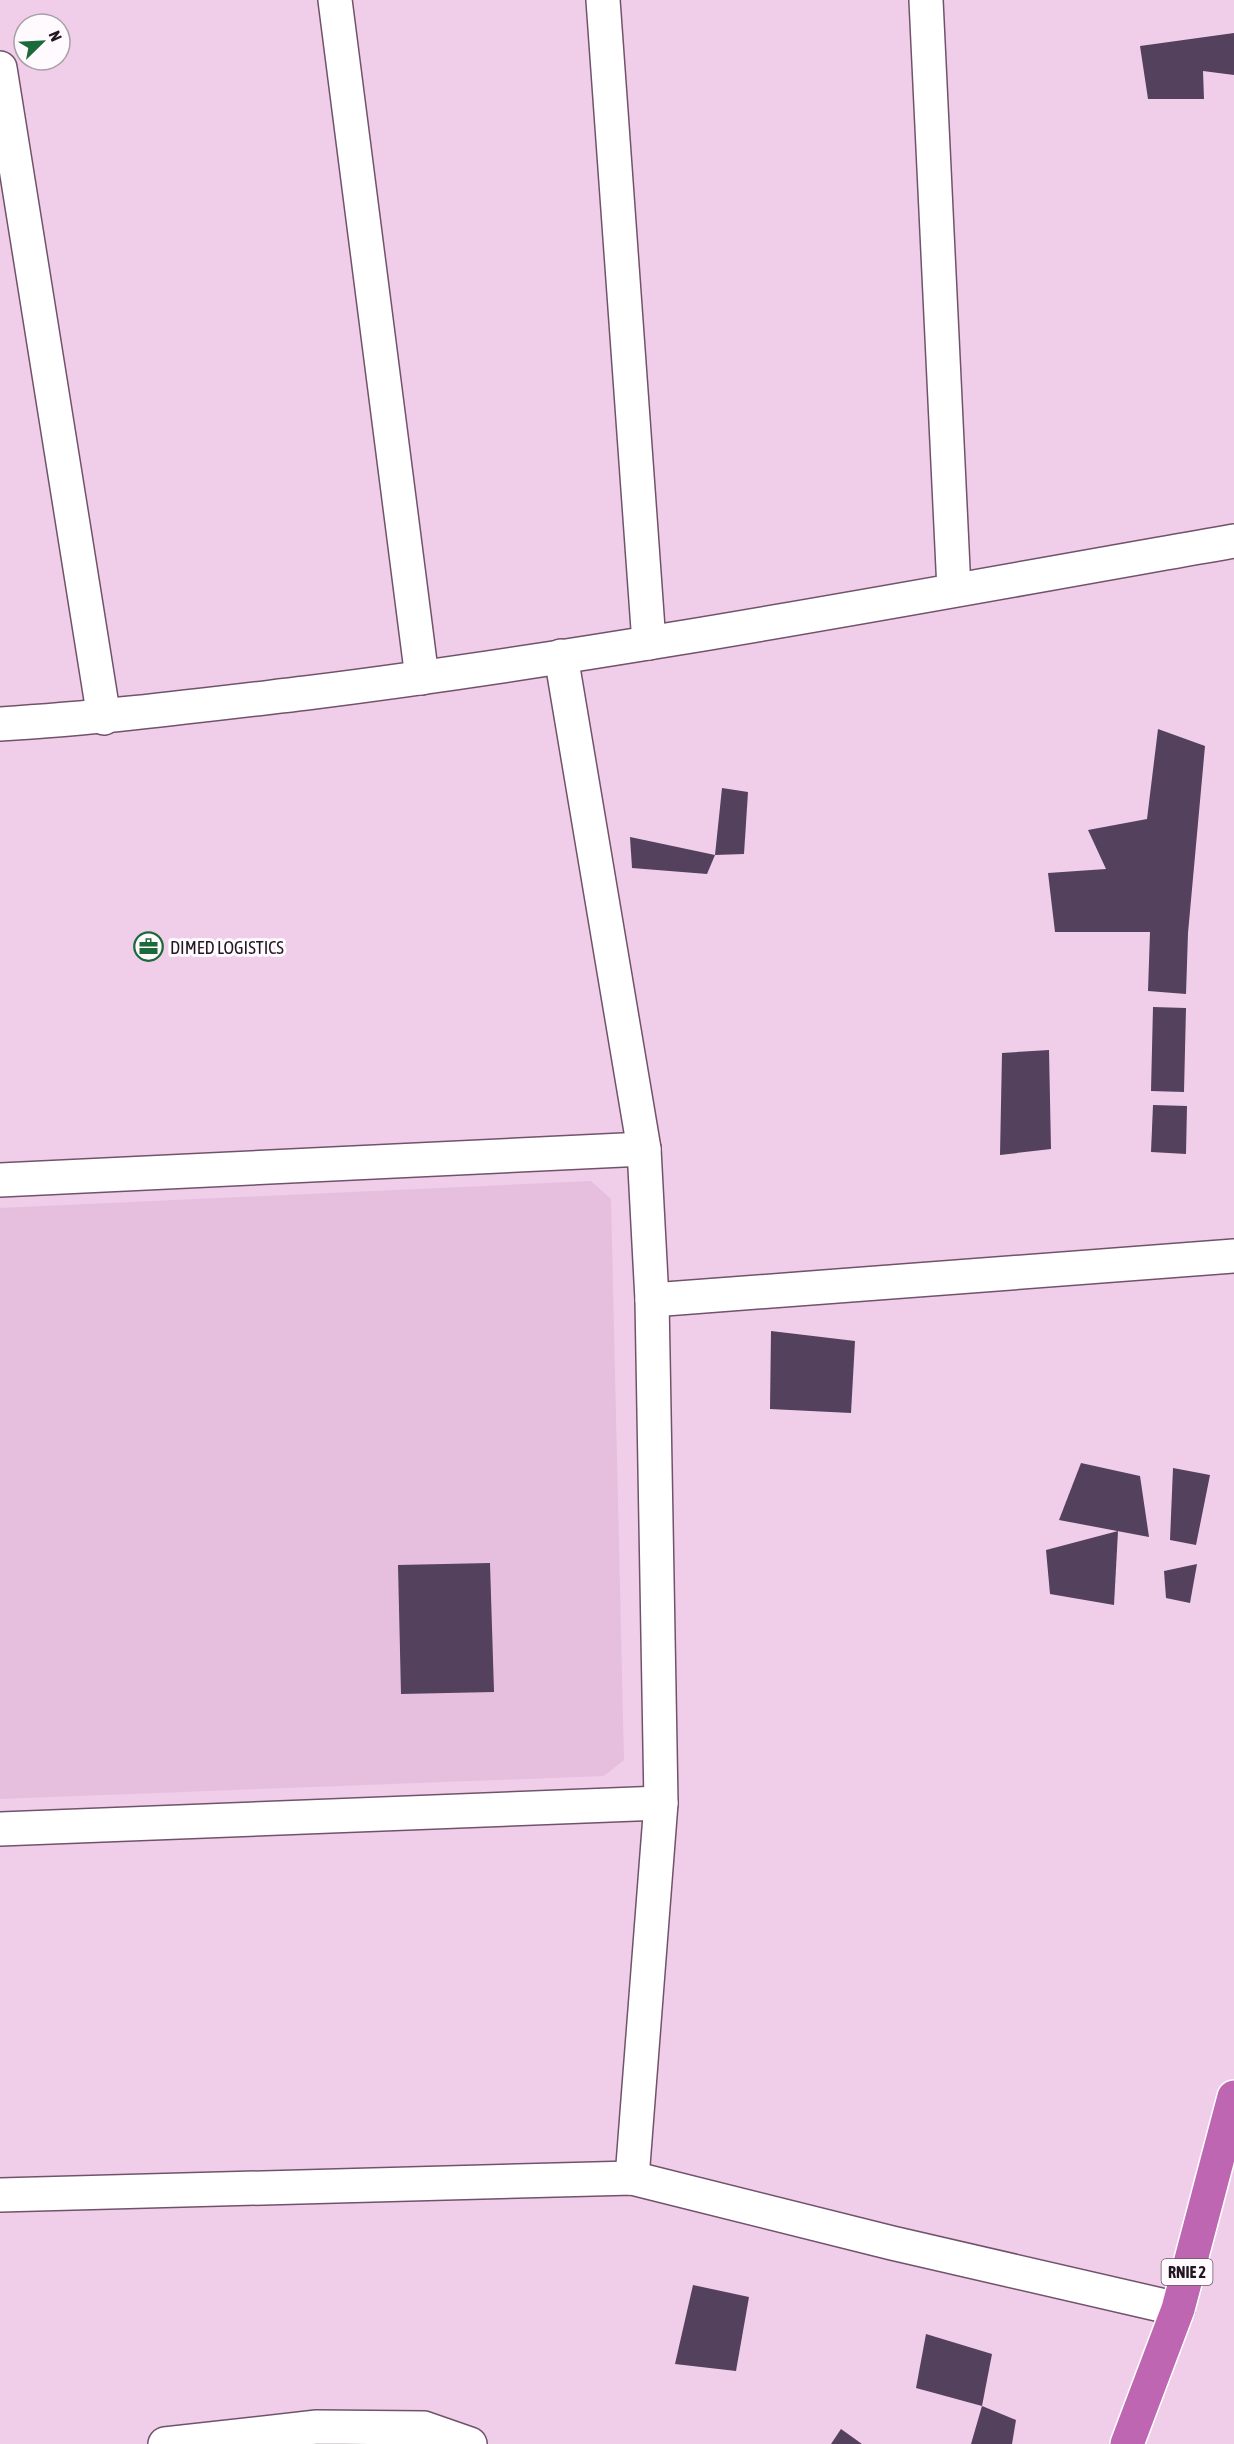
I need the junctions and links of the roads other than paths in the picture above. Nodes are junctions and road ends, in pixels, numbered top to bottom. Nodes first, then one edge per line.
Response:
1 (336, 0) edge
2 (603, 0) edge
3 (926, 0) edge
4 (0, 68) edge
5 (1234, 541) edge
6 (954, 590) junction
7 (649, 643) junction
8 (561, 656) junction
9 (422, 678) junction
10 (104, 718) junction
11 (0, 724) edge
12 (644, 1149) junction
13 (0, 1180) edge
14 (1234, 1256) edge
15 (652, 1300) junction
16 (661, 1803) junction
17 (0, 1829) edge
18 (1234, 2097) edge
19 (632, 2178) junction
20 (0, 2195) edge
21 (1178, 2308) junction
22 (165, 2444) edge
23 (470, 2444) edge
24 (1127, 2444) edge

1 - 9 street
2 - 7 street
3 - 6 street
4 - 10 street
5 - 6 street
6 - 7 street
7 - 8 street
8 - 9 street
8 - 12 street
9 - 10 street
10 - 11 street
12 - 13 street
12 - 15 street
14 - 15 street
15 - 16 street
16 - 17 street
16 - 19 street
18 - 21 highway, RNIE 2 / RNIE 2
19 - 20 street
19 - 21 street
21 - 24 highway, RNIE 2 / RNIE 2
22 - 23 street

